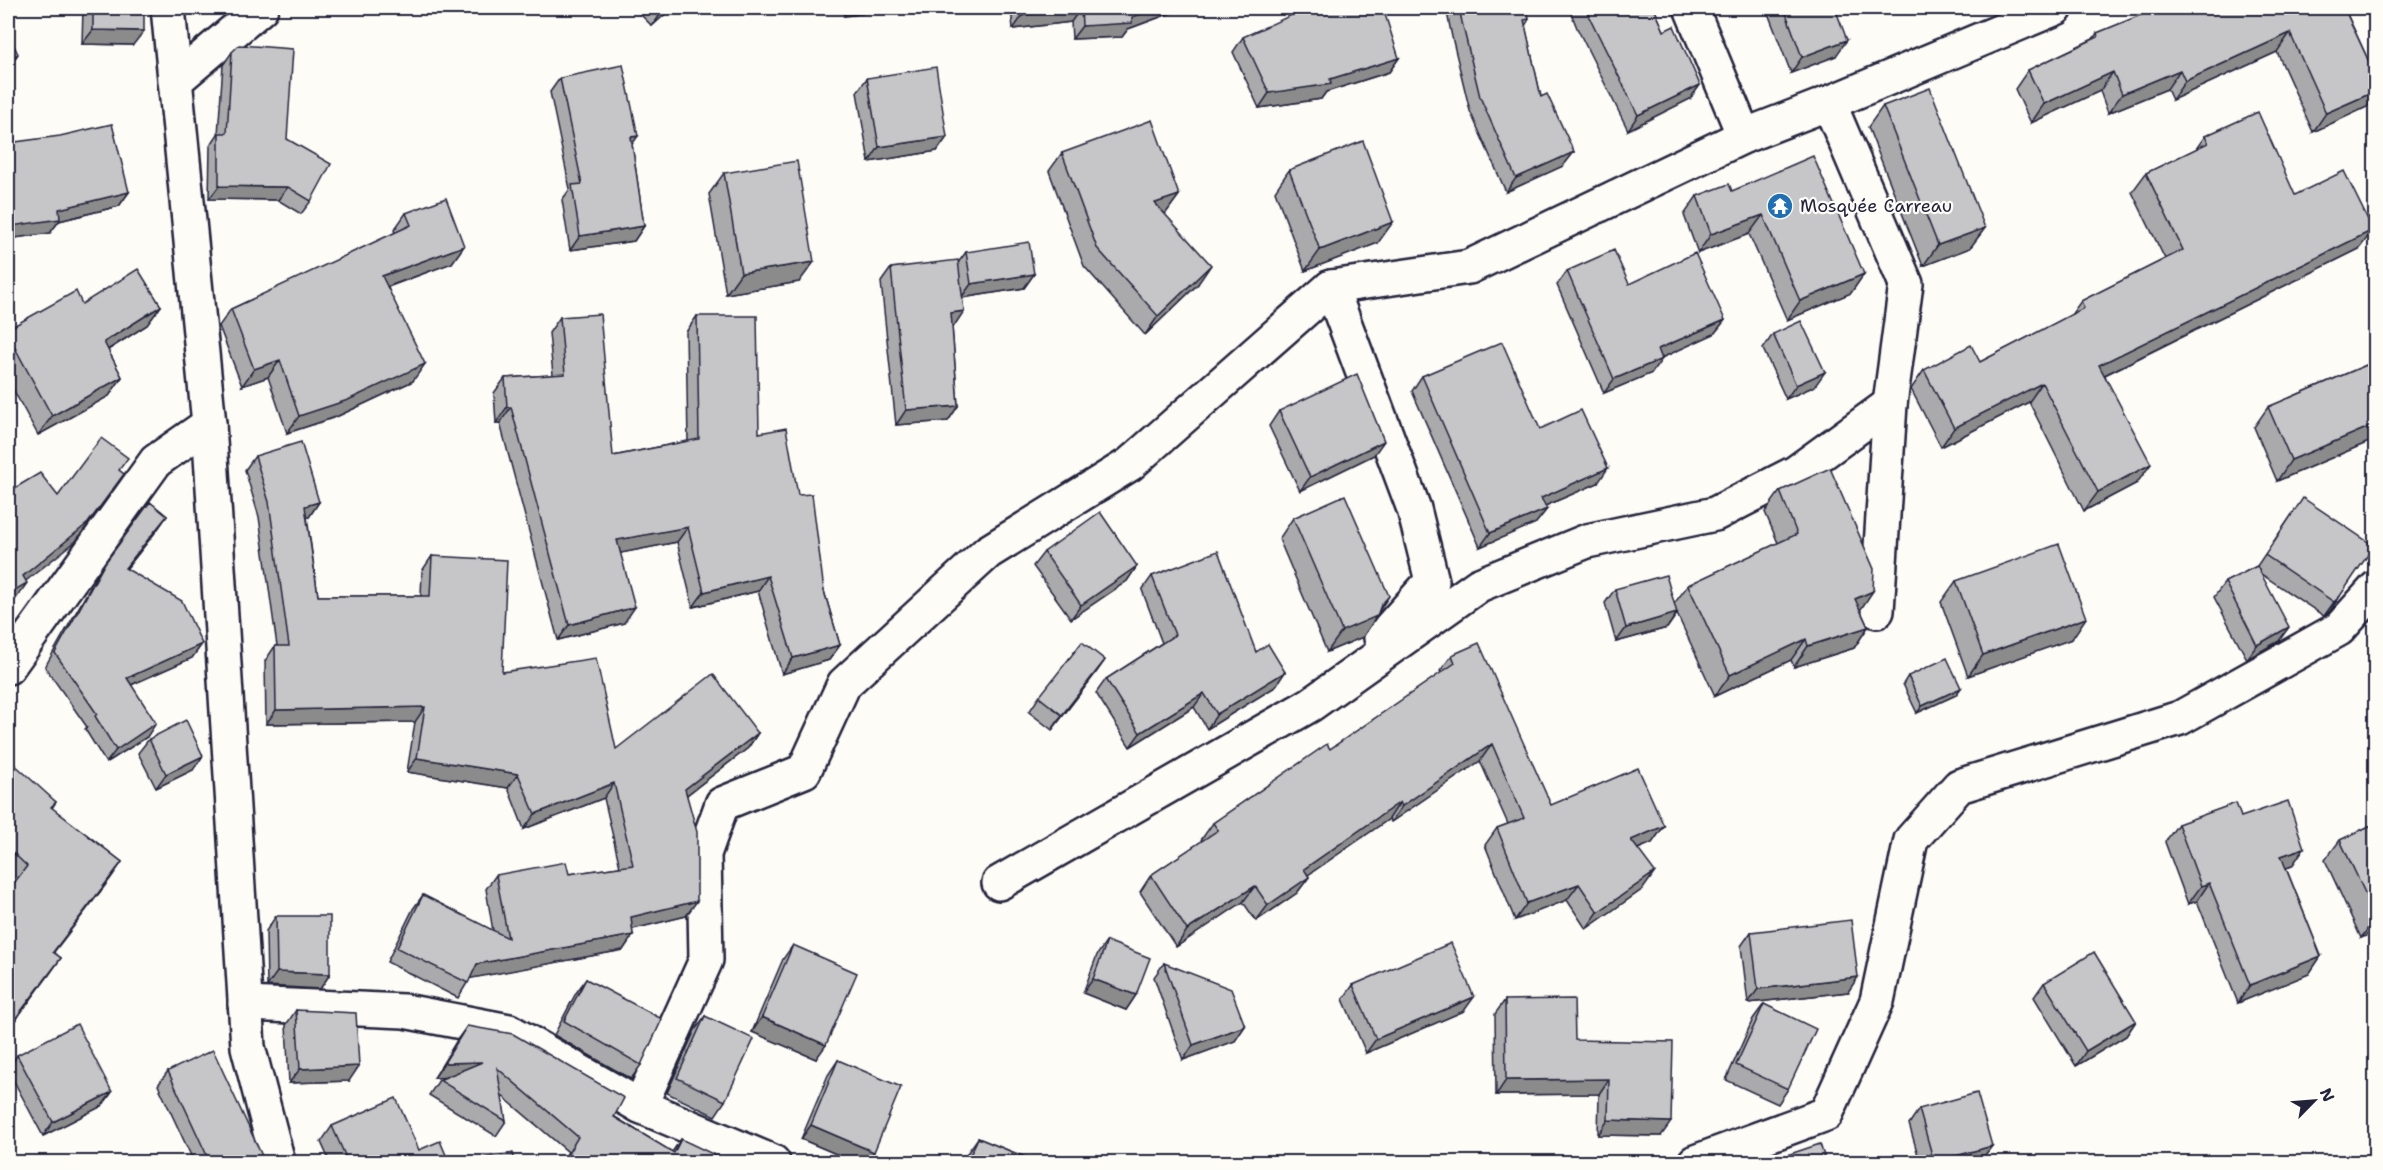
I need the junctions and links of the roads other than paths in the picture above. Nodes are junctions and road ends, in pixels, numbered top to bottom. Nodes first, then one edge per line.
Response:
1 (168, 8) edge
2 (261, 8) edge
3 (1691, 8) edge
4 (2056, 8) edge
5 (175, 81) junction
6 (1829, 103) junction
7 (1744, 136) junction
8 (1331, 287) junction
9 (1890, 404) junction
10 (209, 424) junction
11 (2376, 588) edge
12 (1877, 611) dead end
13 (8, 667) edge
14 (1339, 684) junction
15 (999, 883) dead end
16 (245, 1004) junction
17 (640, 1106) junction
18 (278, 1162) edge
19 (772, 1162) edge
20 (1695, 1162) edge

1 - 5 street
2 - 5 street
3 - 7 street
4 - 6 street
5 - 10 street
6 - 7 street
6 - 9 street
7 - 8 street
8 - 14 street
8 - 17 street
9 - 12 street
9 - 14 street
10 - 13 street
10 - 16 street
11 - 20 street
14 - 15 street
16 - 17 street
16 - 18 street
17 - 19 street

